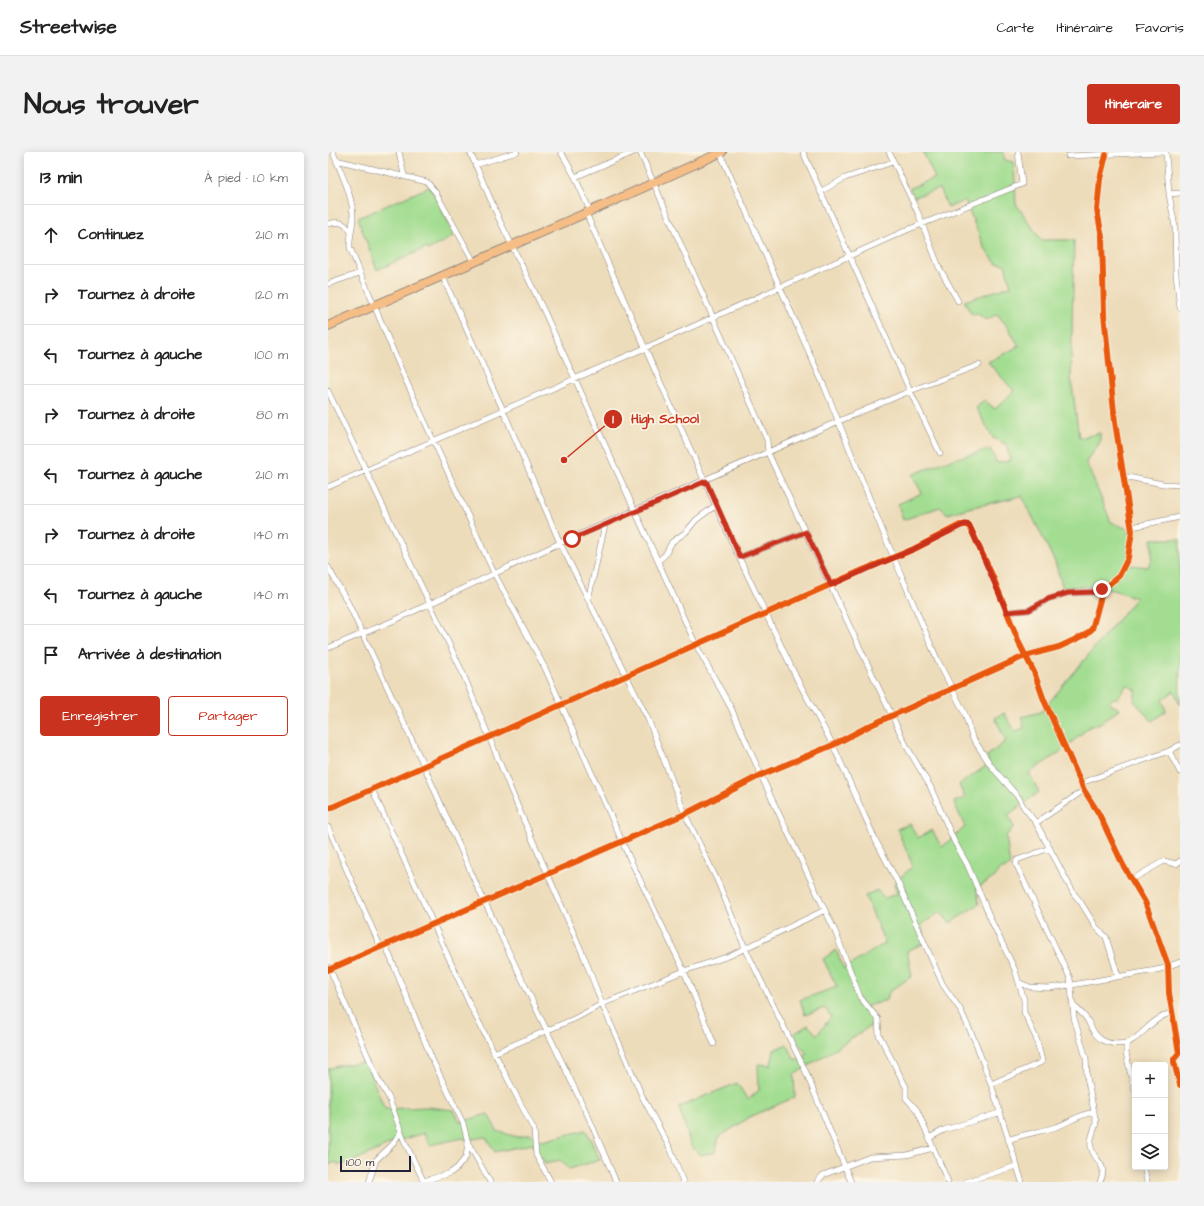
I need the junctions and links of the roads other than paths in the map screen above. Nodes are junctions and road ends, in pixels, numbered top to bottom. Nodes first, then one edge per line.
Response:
1 (333, 152) edge
2 (399, 152) edge
3 (470, 152) edge
4 (518, 152) edge
5 (561, 152) edge
6 (634, 152) edge
7 (640, 152) edge
8 (721, 152) edge
9 (803, 152) edge
10 (889, 152) edge
11 (1018, 152) edge
12 (1163, 152) edge
13 (1166, 152) edge
14 (706, 155) edge
15 (1106, 155) junction
16 (1068, 156) dead end
17 (336, 160) junction
18 (893, 162) junction
19 (475, 165) junction
20 (404, 175) junction
21 (575, 177) junction
22 (652, 184) junction
23 (820, 192) junction
24 (1180, 193) edge
25 (1169, 194) junction
26 (588, 212) junction
27 (328, 224) edge
28 (923, 224) junction
29 (351, 232) junction
30 (513, 245) junction
31 (851, 256) junction
32 (474, 262) junction
33 (360, 273) junction
34 (442, 275) junction
35 (328, 284) edge
36 (780, 287) junction
37 (958, 301) dead end
38 (374, 305) junction
39 (1180, 308) edge
40 (713, 317) junction
41 (328, 326) edge
42 (645, 348) junction
43 (978, 365) dead end
44 (574, 378) junction
45 (328, 391) edge
46 (910, 391) junction
47 (503, 410) junction
48 (839, 421) junction
49 (435, 441) junction
50 (768, 452) junction
51 (940, 453) dead end
52 (365, 470) junction
53 (1123, 476) junction
54 (706, 481) junction
55 (1180, 485) edge
56 (328, 487) edge
57 (716, 505) junction
58 (635, 512) junction
59 (1180, 517) edge
60 (605, 525) junction
61 (1132, 527) junction
62 (806, 532) junction
63 (560, 543) junction
64 (894, 556) junction
65 (740, 557) junction
66 (658, 561) junction
67 (328, 567) edge
68 (494, 573) junction
69 (831, 585) junction
70 (1102, 592) junction
71 (588, 600) junction
72 (429, 603) junction
73 (1007, 612) junction
74 (767, 614) junction
75 (362, 633) junction
76 (696, 645) junction
77 (328, 648) edge
78 (1025, 656) junction
79 (626, 676) junction
80 (952, 689) junction
81 (561, 704) junction
82 (892, 716) junction
83 (490, 738) junction
84 (833, 745) junction
85 (1180, 745) edge
86 (1169, 751) junction
87 (424, 766) junction
88 (1180, 772) edge
89 (761, 775) junction
90 (1081, 783) junction
91 (372, 789) junction
92 (1084, 790) junction
93 (328, 809) edge
94 (685, 814) junction
95 (1036, 823) junction
96 (328, 827) edge
97 (623, 841) junction
98 (1050, 848) junction
99 (1180, 861) edge
100 (548, 874) junction
101 (1132, 880) junction
102 (485, 901) junction
103 (825, 910) junction
104 (434, 923) junction
105 (383, 945) junction
106 (745, 948) junction
107 (1180, 962) edge
108 (1168, 965) junction
109 (328, 968) edge
110 (684, 971) junction
111 (1118, 976) junction
112 (1020, 983) junction
113 (1072, 985) junction
114 (1030, 987) junction
115 (1023, 994) junction
116 (602, 1004) junction
117 (1073, 1005) junction
118 (1173, 1012) junction
119 (546, 1031) junction
120 (1128, 1043) junction
121 (714, 1044) dead end
122 (494, 1053) junction
123 (1179, 1053) edge
124 (1132, 1074) edge
125 (991, 1084) junction
126 (1180, 1085) edge
127 (1094, 1112) junction
128 (999, 1113) junction
129 (401, 1131) junction
130 (929, 1138) junction
131 (1008, 1140) junction
132 (468, 1142) junction
133 (933, 1148) junction
134 (1016, 1166) junction
135 (844, 1167) junction
136 (1145, 1170) edge
137 (369, 1182) edge
138 (424, 1182) edge
139 (490, 1182) edge
140 (551, 1182) edge
141 (616, 1182) edge
142 (683, 1182) edge
143 (817, 1182) edge
144 (851, 1182) edge
145 (948, 1182) edge
146 (965, 1182) edge
147 (1022, 1182) edge
148 (1100, 1182) edge
149 (1147, 1182) edge

1 - 17 street
2 - 20 street
3 - 19 street
4 - 19 street
5 - 21 street
6 - 21 street
7 - 22 street
8 - 14 main road
8 - 36 street
9 - 23 street
10 - 18 street
11 - 28 street
12 - 15 street
13 - 25 street
14 - 22 main road
15 - 16 street
15 - 53 street
17 - 20 street
17 - 29 street
18 - 23 street
18 - 28 street
19 - 30 street
20 - 32 street
21 - 26 street
22 - 26 main road
22 - 40 street
23 - 31 street
24 - 25 street
25 - 39 street
26 - 30 main road
26 - 42 street
27 - 29 street
28 - 31 street
28 - 37 street
29 - 33 street
30 - 32 main road
30 - 44 street
31 - 36 street
31 - 46 street
32 - 34 main road
33 - 35 street
33 - 38 street
34 - 38 main road
34 - 47 street
36 - 40 street
36 - 48 street
38 - 41 main road
38 - 49 street
40 - 42 street
40 - 50 street
42 - 44 street
42 - 54 street
43 - 46 street
44 - 47 street
44 - 58 street
45 - 52 street
46 - 48 street
46 - 51 street
47 - 49 street
47 - 63 street
48 - 50 street
48 - 64 street
49 - 52 street
49 - 68 street
50 - 54 street
50 - 62 street
52 - 56 street
52 - 72 street
53 - 55 street
53 - 61 street
54 - 57 street
54 - 58 street
57 - 65 street
57 - 66 street
58 - 60 street
58 - 66 street
59 - 61 street
60 - 63 street
60 - 71 street
61 - 70 street
62 - 65 street
62 - 69 street
63 - 68 street
63 - 71 street
64 - 69 street
64 - 73 street
64 - 80 street
65 - 74 street
66 - 76 street
67 - 75 street
68 - 72 street
68 - 81 street
69 - 74 street
69 - 82 street
70 - 73 street
70 - 78 street
71 - 79 street
72 - 75 street
72 - 83 street
73 - 78 street
74 - 76 street
74 - 84 street
75 - 77 street
75 - 87 street
76 - 79 street
76 - 89 street
78 - 80 street
78 - 90 street
79 - 81 street
79 - 94 street
80 - 82 street
80 - 95 street
81 - 83 street
81 - 97 street
82 - 84 street
82 - 112 street
83 - 87 street
83 - 100 street
84 - 89 street
84 - 125 street
85 - 86 street
86 - 88 street
86 - 90 street
87 - 91 street
87 - 102 street
89 - 94 street
89 - 103 street
90 - 92 street
91 - 93 street
91 - 104 street
92 - 95 street
92 - 101 street
94 - 97 street
94 - 106 street
95 - 98 street
96 - 105 street
97 - 100 street
97 - 110 street
98 - 111 street
98 - 113 street
99 - 101 street
100 - 102 street
100 - 116 street
101 - 108 street
102 - 104 street
102 - 119 street
103 - 106 street
103 - 130 street
104 - 105 street
104 - 122 street
105 - 109 street
105 - 132 street
106 - 110 street
106 - 135 street
107 - 108 street
108 - 111 street
108 - 118 street
109 - 129 street
110 - 116 street
110 - 121 street
111 - 113 street
112 - 114 street
112 - 115 street
113 - 114 street
113 - 117 street
114 - 115 street
115 - 125 street
116 - 119 street
116 - 142 street
117 - 120 street
117 - 127 street
118 - 120 street
118 - 123 street
119 - 122 street
119 - 141 street
120 - 124 street
122 - 140 street
123 - 126 street
125 - 128 street
127 - 131 street
127 - 148 street
128 - 130 street
128 - 131 street
129 - 137 street
129 - 138 street
130 - 133 street
131 - 134 street
132 - 138 street
132 - 139 street
133 - 135 street
133 - 145 street
134 - 146 street
134 - 147 street
135 - 143 street
135 - 144 street
136 - 149 street

